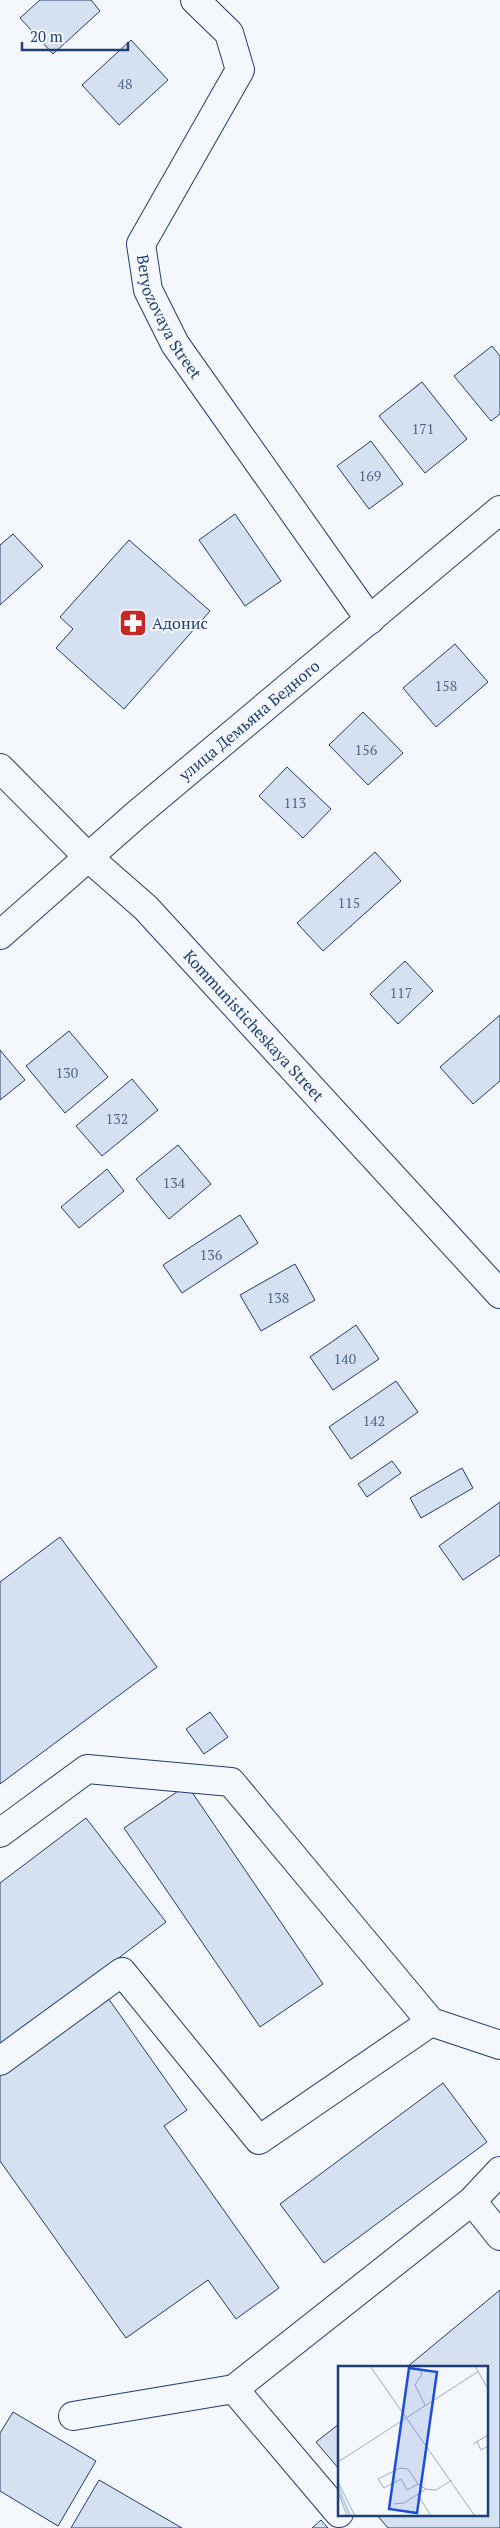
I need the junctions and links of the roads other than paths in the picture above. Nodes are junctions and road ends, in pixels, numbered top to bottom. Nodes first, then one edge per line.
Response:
1 (195, 0) edge
2 (500, 510) edge
3 (370, 620) junction
4 (0, 768) edge
5 (90, 858) junction
6 (0, 935) edge
7 (500, 1294) edge
8 (0, 1833) edge
9 (431, 2022) junction
10 (500, 2044) edge
11 (0, 2061) edge
12 (500, 2171) edge
13 (472, 2201) junction
14 (500, 2236) edge
15 (234, 2389) junction
16 (73, 2416) dead end
17 (338, 2513) edge
18 (341, 2516) edge
19 (351, 2528) edge

1 - 3 street, Beryozovaya Street
2 - 3 street, улица Демьяна Бедного
3 - 5 street, улица Демьяна Бедного
4 - 5 street, Kommunisticheskaya Street
5 - 6 street, улица Демьяна Бедного
5 - 7 street, Kommunisticheskaya Street
8 - 9 street
9 - 10 street
9 - 11 street
12 - 13 street
13 - 14 street
13 - 15 street
15 - 16 street
15 - 17 street
18 - 19 street

